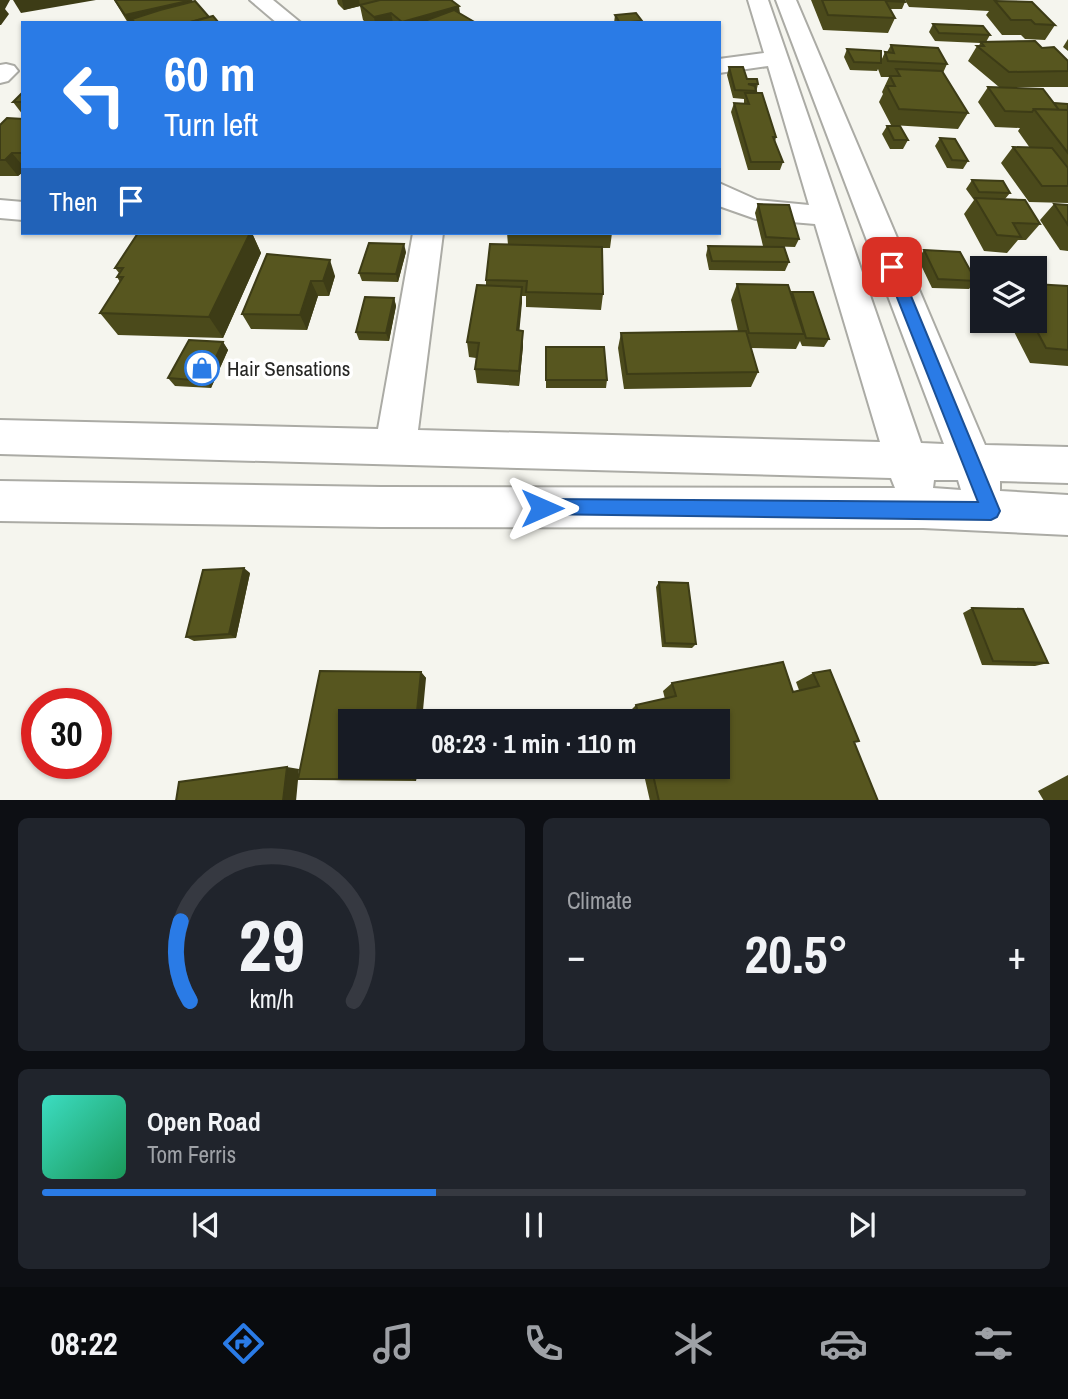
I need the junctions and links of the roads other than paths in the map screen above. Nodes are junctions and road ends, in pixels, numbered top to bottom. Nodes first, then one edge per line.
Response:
1 (260, 0) edge
2 (758, 0) edge
3 (786, 0) edge
4 (288, 21) edge
5 (775, 58) junction
6 (721, 66) edge
7 (721, 194) edge
8 (0, 209) edge
9 (21, 211) edge
10 (826, 215) junction
11 (428, 235) edge
12 (0, 437) edge
13 (395, 447) junction
14 (905, 461) junction
15 (972, 464) junction
16 (1068, 465) edge
17 (0, 501) edge
18 (923, 508) junction
19 (991, 511) junction
20 (1068, 515) edge

1 - 4 street
2 - 5 street
3 - 15 street
5 - 6 street
5 - 10 street
7 - 10 street
8 - 9 street
10 - 14 street
11 - 13 street
12 - 13 street
13 - 14 street
14 - 15 street
14 - 18 street
15 - 16 street
15 - 19 street
17 - 18 street
18 - 19 street
19 - 20 street

